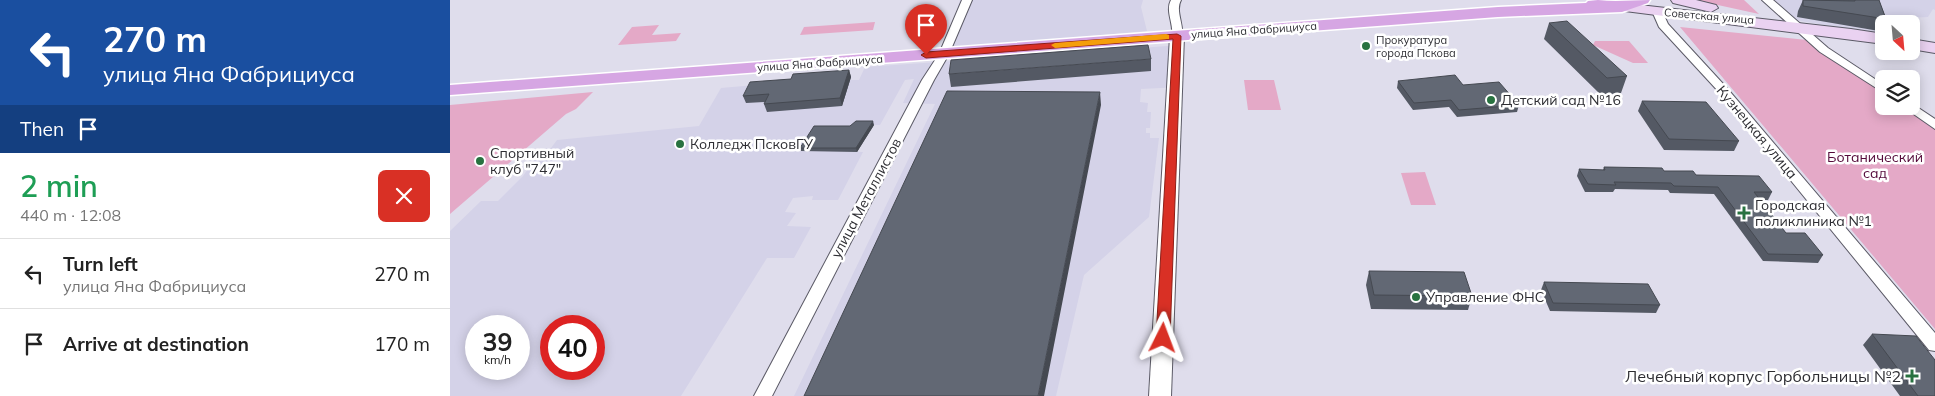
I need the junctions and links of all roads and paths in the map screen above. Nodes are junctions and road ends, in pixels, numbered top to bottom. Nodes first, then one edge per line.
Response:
1 (967, 0) edge
2 (1176, 0) edge
3 (1581, 0) edge
4 (1643, 0) edge
5 (1678, 0) edge
6 (1767, 0) edge
7 (1551, 4) edge
8 (1615, 7) junction
9 (1657, 11) junction
10 (1796, 25) junction
11 (1177, 36) junction
12 (1875, 38) edge
13 (1920, 46) edge
14 (1935, 48) edge
15 (944, 54) junction
16 (1875, 84) edge
17 (450, 90) edge
18 (1920, 114) edge
19 (1935, 125) edge
20 (1935, 345) edge
21 (763, 396) edge
22 (1160, 396) edge

1 - 15 street, улица Металлистов
2 - 11 street
3 - 8 main road
4 - 8 main road, улица Яна Фабрициуса
5 - 10 main road, Советская улица
6 - 10 street
7 - 8 main road, улица Яна Фабрициуса
7 - 11 main road, улица Яна Фабрициуса
8 - 9 main road, Советская улица
9 - 10 main road, Советская улица
9 - 20 street, Кузнецкая улица
10 - 12 main road, Советская улица
10 - 16 street
11 - 15 main road, улица Яна Фабрициуса
11 - 22 street
13 - 14 main road
15 - 17 main road, улица Яна Фабрициуса
15 - 21 street, улица Металлистов
18 - 19 street

